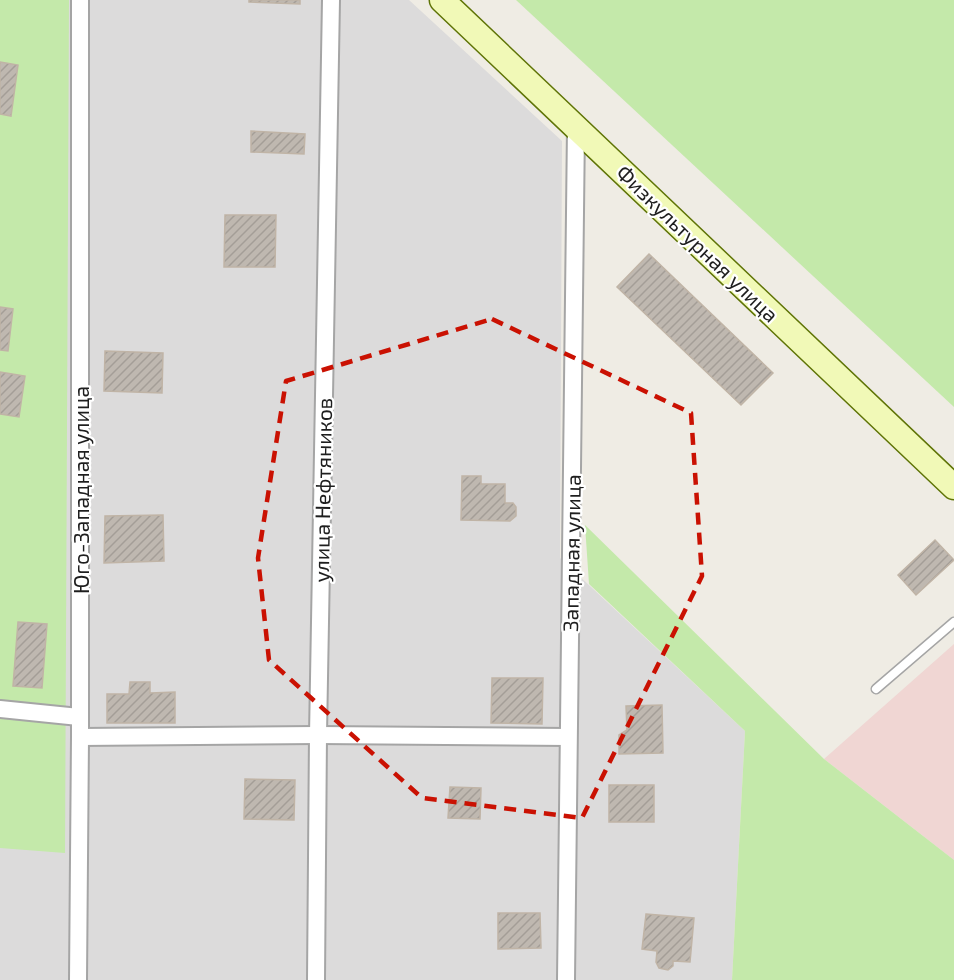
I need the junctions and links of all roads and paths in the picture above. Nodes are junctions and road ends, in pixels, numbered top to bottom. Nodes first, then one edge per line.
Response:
1 (80, 0) edge
2 (331, 0) edge
3 (442, 0) edge
4 (576, 127) junction
5 (954, 487) edge
6 (954, 622) edge
7 (876, 688) dead end
8 (0, 709) edge
9 (80, 717) junction
10 (318, 735) junction
11 (80, 736) junction
12 (568, 737) junction
13 (78, 980) edge
14 (316, 980) edge
15 (567, 980) edge

1 - 9 street, Юго-Западная улица
2 - 10 street, улица Нефтяников
3 - 4 main road, Физкультурная улица
4 - 5 main road, Физкультурная улица
4 - 12 street, Западная улица
6 - 7 lane
8 - 9 street
9 - 11 street, Юго-Западная улица
10 - 11 street
10 - 12 street
10 - 14 street, улица Нефтяников
11 - 13 street, Юго-Западная улица
12 - 15 street, Западная улица

